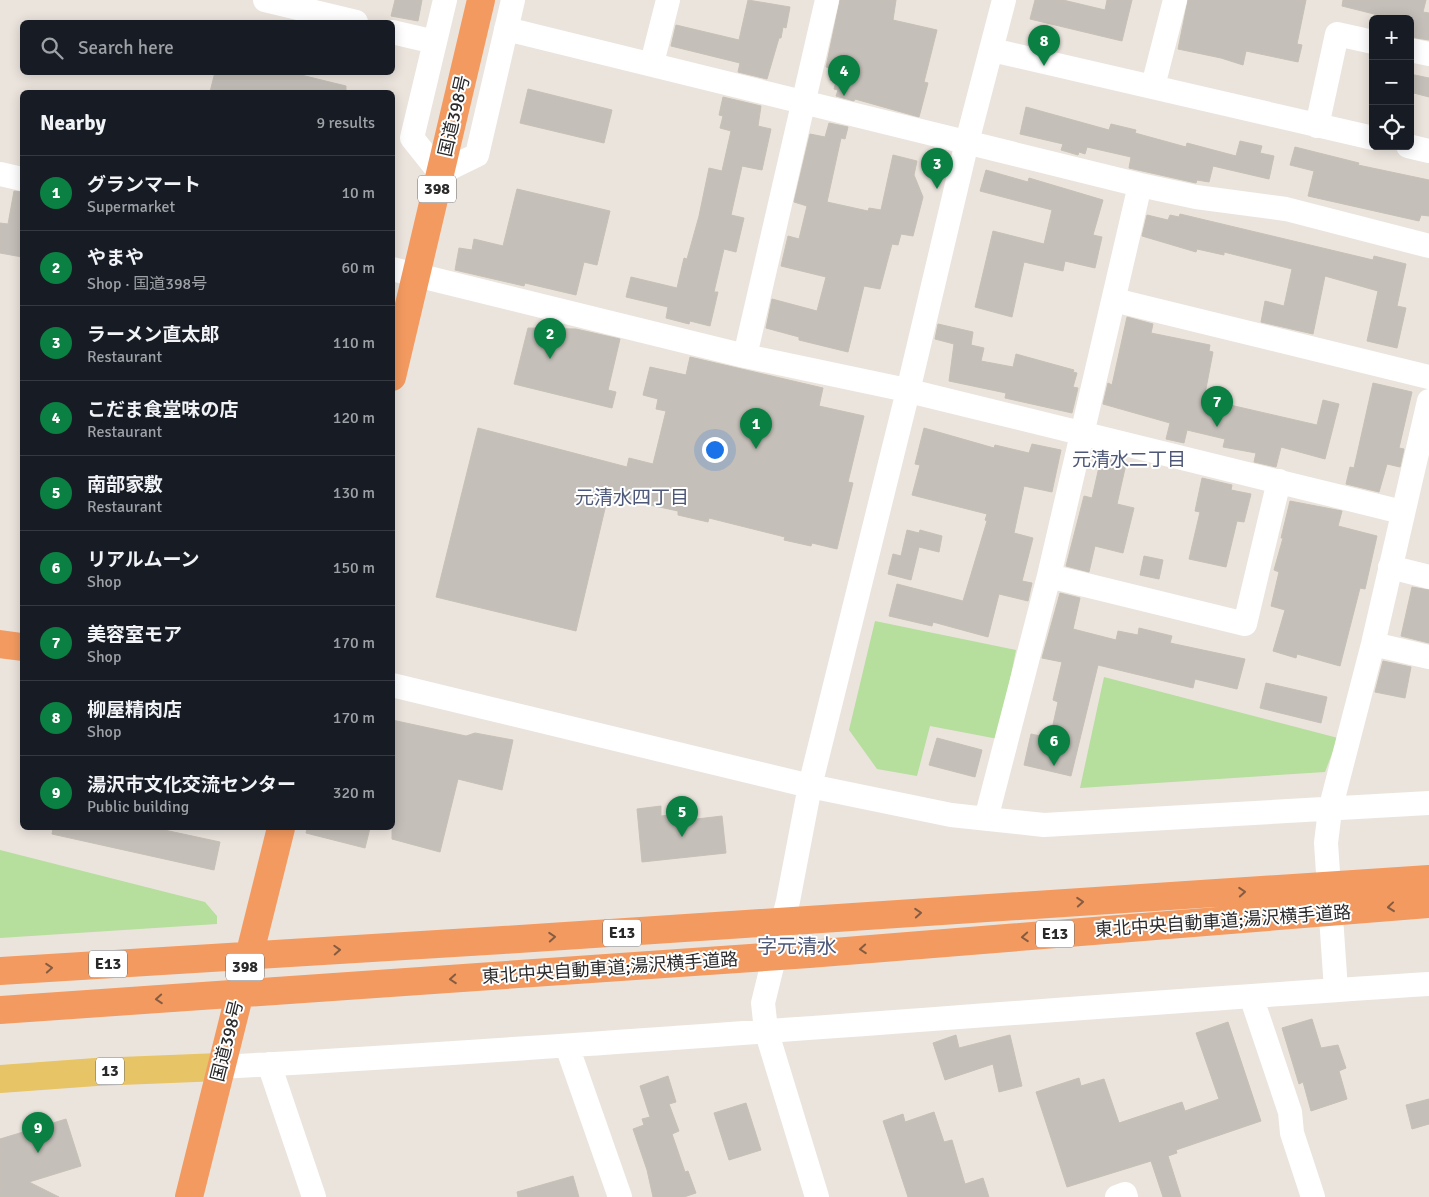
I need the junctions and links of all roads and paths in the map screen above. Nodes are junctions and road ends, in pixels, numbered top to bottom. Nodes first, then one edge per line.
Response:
1 (265, 0) edge
2 (445, 0) edge
3 (481, 0) edge
4 (513, 0) edge
5 (668, 0) edge
6 (827, 0) edge
7 (1004, 0) edge
8 (1175, 0) edge
9 (348, 20) edge
10 (506, 29) junction
11 (395, 33) edge
12 (1369, 41) edge
13 (435, 42) junction
14 (992, 50) junction
15 (1414, 51) edge
16 (1429, 54) edge
17 (652, 64) junction
18 (1153, 86) junction
19 (802, 101) junction
20 (1317, 126) junction
21 (1369, 137) edge
22 (966, 142) junction
23 (1414, 147) edge
24 (1429, 151) edge
25 (440, 172) junction
26 (0, 174) edge
27 (20, 179) edge
28 (1140, 185) junction
29 (1429, 246) edge
30 (405, 272) edge
31 (1114, 300) junction
32 (395, 354) edge
33 (745, 356) junction
34 (1429, 377) edge
35 (908, 391) junction
36 (1428, 409) edge
37 (1080, 434) junction
38 (1279, 481) junction
39 (1402, 512) junction
40 (1390, 567) junction
41 (1049, 576) junction
42 (1429, 577) edge
43 (0, 644) edge
44 (1373, 644) junction
45 (20, 647) edge
46 (20, 652) edge
47 (0, 653) edge
48 (1429, 657) edge
49 (395, 686) edge
50 (810, 786) junction
51 (1429, 803) edge
52 (1330, 810) junction
53 (986, 819) junction
54 (280, 830) edge
55 (1429, 879) edge
56 (1429, 904) edge
57 (0, 971) edge
58 (1429, 984) edge
59 (1336, 990) junction
60 (1251, 996) junction
61 (0, 1010) edge
62 (766, 1030) junction
63 (567, 1046) junction
64 (269, 1064) junction
65 (220, 1067) junction
66 (0, 1079) edge
67 (189, 1197) edge
68 (314, 1197) edge
69 (620, 1197) edge
70 (817, 1197) edge
71 (1117, 1197) edge
72 (1126, 1197) edge
73 (1313, 1197) edge

1 - 9 street
2 - 13 street
3 - 25 highway, 国道398号 / 398
4 - 10 street
5 - 17 street
6 - 19 street
7 - 14 street
8 - 18 street
10 - 17 street
10 - 25 street
11 - 13 street
12 - 20 street
13 - 25 street
14 - 18 street
14 - 22 street
15 - 16 street
17 - 19 street
18 - 20 street
19 - 22 street
19 - 33 street
20 - 21 street
22 - 28 street
22 - 35 street
23 - 24 street
25 - 30 highway, 国道398号 / 398
26 - 27 street
28 - 29 street
28 - 31 street
30 - 32 highway, 国道398号 / 398
30 - 33 street
31 - 34 street
31 - 37 street
33 - 35 street
35 - 37 street
35 - 50 street
36 - 39 street
37 - 38 street
37 - 41 street
38 - 39 street
38 - 41 street
39 - 40 street
40 - 42 street
40 - 44 street
41 - 53 street
43 - 45 highway
44 - 48 street
44 - 52 street
46 - 47 highway
49 - 50 street
50 - 53 street
50 - 62 street
51 - 52 street
52 - 53 street
52 - 59 street
54 - 65 highway, 国道398号 / 398
57 -> 55 highway, 東北中央自動車道;湯沢横手道路 / E13
56 -> 61 highway, 東北中央自動車道;湯沢横手道路 / E13
58 - 59 street
59 - 60 street
60 - 62 street
60 - 73 street
62 - 63 street
62 - 70 street
63 - 64 street
63 - 69 street
64 - 65 street
64 - 68 street
65 - 66 main road, 13
65 - 67 highway, 国道398号 / 398
71 - 72 street

